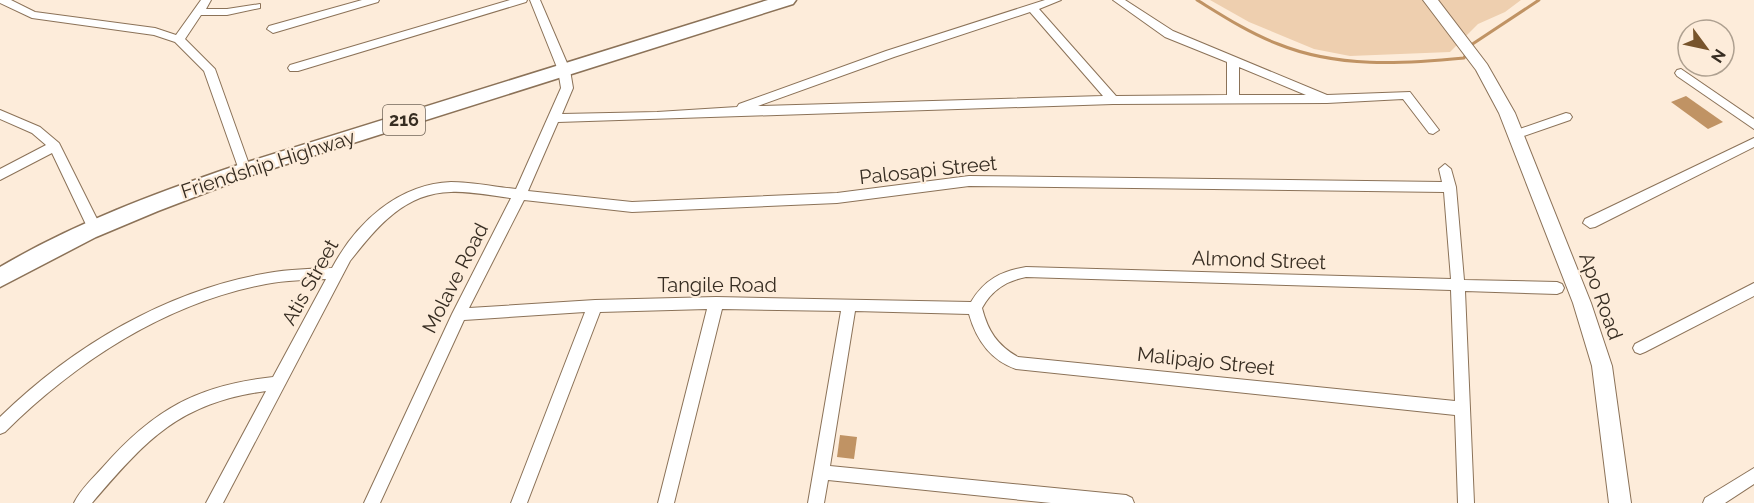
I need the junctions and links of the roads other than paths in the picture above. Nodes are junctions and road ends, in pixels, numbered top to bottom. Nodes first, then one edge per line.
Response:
1 (3, 0) edge
2 (206, 0) edge
3 (374, 0) edge
4 (522, 0) edge
5 (535, 0) edge
6 (787, 0) edge
7 (1056, 0) edge
8 (1118, 0) edge
9 (1430, 0) edge
10 (256, 6) dead end
11 (1032, 8) junction
12 (197, 12) junction
13 (273, 29) dead end
14 (179, 39) junction
15 (1233, 60) junction
16 (294, 69) dead end
17 (564, 69) junction
18 (1688, 78) edge
19 (1327, 99) junction
20 (1113, 100) junction
21 (1233, 100) junction
22 (767, 104) junction
23 (0, 114) edge
24 (1566, 117) dead end
25 (554, 118) junction
26 (1754, 125) edge
27 (1433, 130) dead end
28 (1515, 135) junction
29 (1754, 142) edge
30 (55, 146) junction
31 (1445, 169) dead end
32 (245, 170) junction
33 (0, 175) edge
34 (1450, 187) junction
35 (518, 194) junction
36 (1590, 223) dead end
37 (94, 229) junction
38 (337, 273) junction
39 (0, 278) edge
40 (1458, 285) junction
41 (1557, 288) dead end
42 (1754, 289) edge
43 (716, 303) junction
44 (849, 304) junction
45 (595, 306) junction
46 (975, 308) junction
47 (459, 314) junction
48 (1640, 348) dead end
49 (278, 383) junction
50 (1463, 409) junction
51 (0, 427) edge
52 (820, 472) junction
53 (1754, 474) edge
54 (1717, 501) edge
55 (82, 503) edge
56 (214, 503) edge
57 (372, 503) edge
58 (519, 503) edge
59 (666, 503) edge
60 (816, 503) edge
61 (1126, 503) edge
62 (1466, 503) edge
63 (1620, 503) edge

1 - 14 street
2 - 12 street
3 - 13 street
4 - 16 street
5 - 17 street
6 - 17 main road, Friendship Highway / 216
7 - 11 street
8 - 15 street
9 - 28 street, Apo Road
10 - 12 street
11 - 20 street
11 - 22 street
12 - 14 street
14 - 32 street
15 - 19 street
15 - 21 street
17 - 25 street, Molave Road
17 - 32 main road, Friendship Highway / 216
18 - 26 street
19 - 21 street
19 - 27 street
20 - 21 street
20 - 22 street
22 - 25 street
23 - 30 street
24 - 28 street
25 - 35 street, Molave Road
28 - 63 street, Apo Road
29 - 36 street
30 - 33 street
30 - 37 street
31 - 34 street
32 - 37 main road, Friendship Highway / 216
34 - 35 street, Palosapi Street
34 - 40 street
35 - 38 street, Atis Street
35 - 47 street, Molave Road
37 - 39 main road, Friendship Highway / 216
38 - 49 street, Atis Street
38 - 51 street
40 - 41 street, Almond Street
40 - 46 street, Almond Street
40 - 50 street
42 - 48 street
43 - 44 street, Tangile Road
43 - 45 street, Tangile Road
43 - 59 street
44 - 46 street, Tangile Road
44 - 52 street
45 - 47 street, Tangile Road
45 - 58 street
46 - 50 street, Malipajo Street
47 - 57 street, Molave Road
49 - 55 street
49 - 56 street, Atis Street
50 - 62 street
52 - 60 street
52 - 61 street
53 - 54 street

